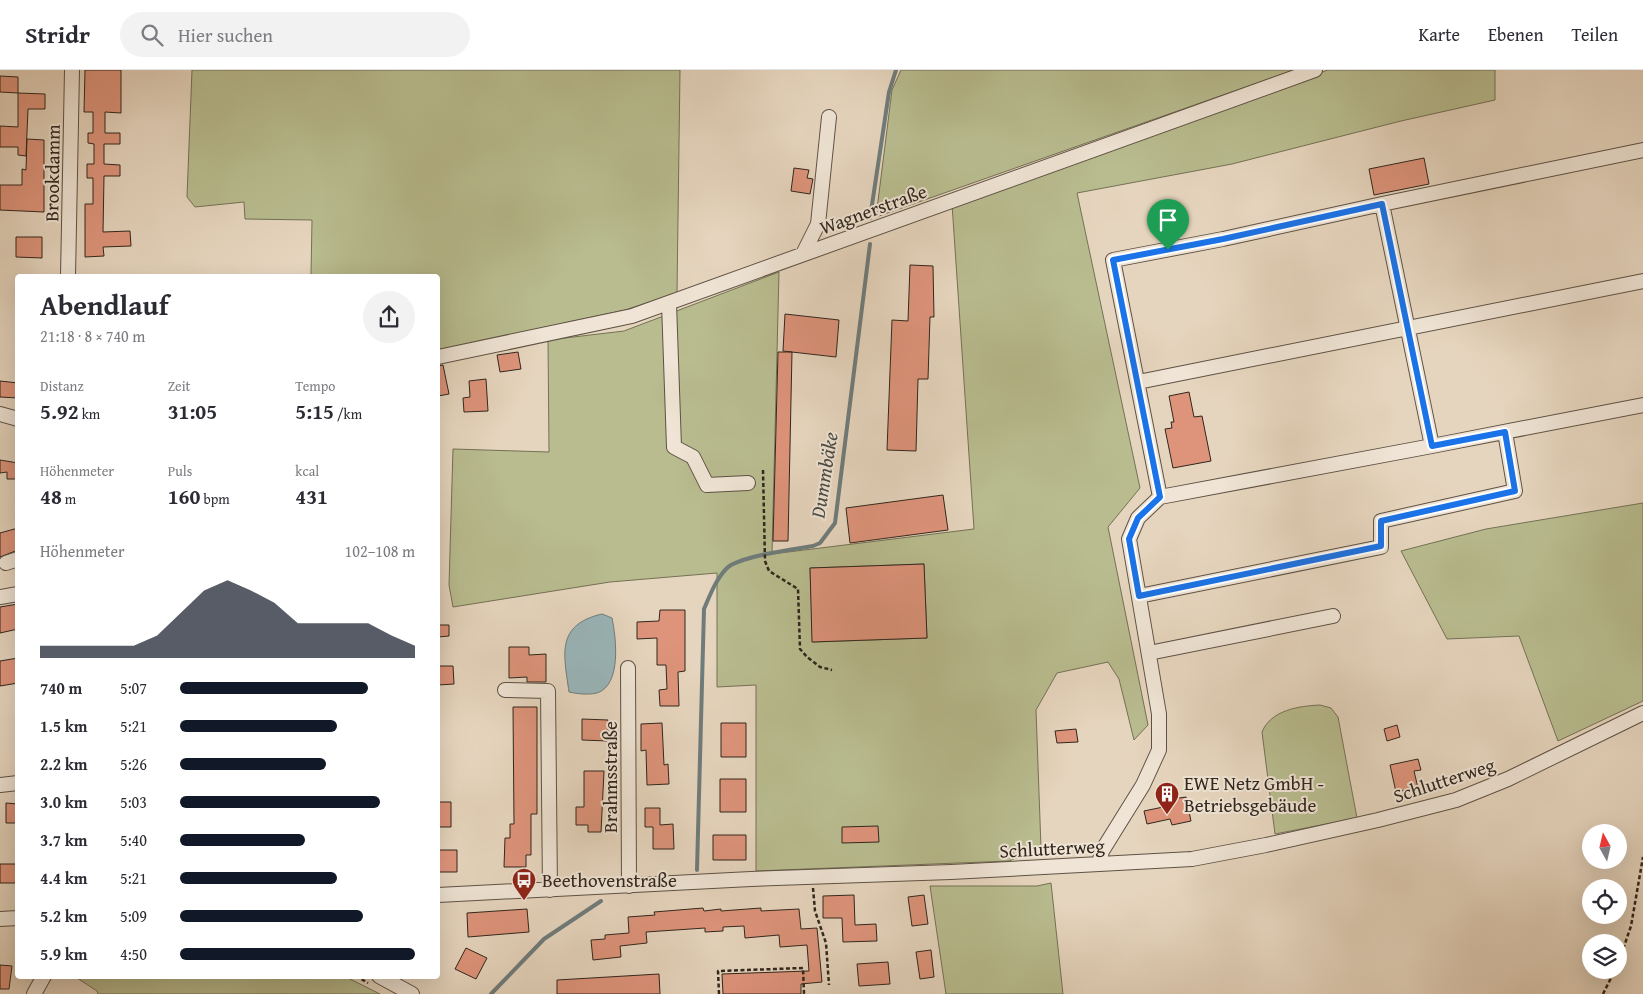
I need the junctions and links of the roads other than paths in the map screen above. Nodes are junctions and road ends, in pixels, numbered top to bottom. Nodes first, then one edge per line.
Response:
1 (72, 70) edge
2 (1315, 70) edge
3 (829, 117) dead end
4 (1643, 150) edge
5 (1382, 204) junction
6 (803, 254) junction
7 (68, 274) edge
8 (1643, 282) edge
9 (670, 303) junction
10 (1408, 327) junction
11 (440, 357) edge
12 (1138, 382) junction
13 (1643, 405) edge
14 (0, 414) edge
15 (15, 418) edge
16 (1505, 432) junction
17 (1432, 446) junction
18 (748, 483) dead end
19 (1160, 497) junction
20 (15, 594) edge
21 (1139, 596) junction
22 (0, 597) edge
23 (1333, 616) dead end
24 (1149, 653) junction
25 (628, 668) dead end
26 (505, 690) dead end
27 (1643, 714) edge
28 (15, 782) edge
29 (0, 785) edge
30 (1099, 864) junction
31 (629, 886) junction
32 (550, 890) junction
33 (440, 895) edge
34 (15, 918) edge
35 (0, 919) edge
36 (42, 979) edge
37 (384, 979) edge
38 (34, 994) edge
39 (412, 994) edge

1 - 7 street, Brookdamm
2 - 6 street, Wagnerstraße
3 - 6 street
4 - 5 street
5 - 10 street
5 - 12 street
6 - 9 street, Wagnerstraße
8 - 10 street
9 - 11 street, Wagnerstraße
9 - 18 street
10 - 12 street
10 - 17 street
12 - 19 street
13 - 16 street
14 - 15 street
16 - 17 street
16 - 21 street
17 - 19 street
19 - 21 street
20 - 22 street
21 - 24 street
23 - 24 street
24 - 30 street
25 - 31 street, Brahmsstraße
26 - 32 street
27 - 30 street, Schlutterweg
28 - 29 street
30 - 31 street, Schlutterweg
31 - 32 street, Schlutterweg
32 - 33 street, Schlutterweg
34 - 35 street
36 - 38 street
37 - 39 street

